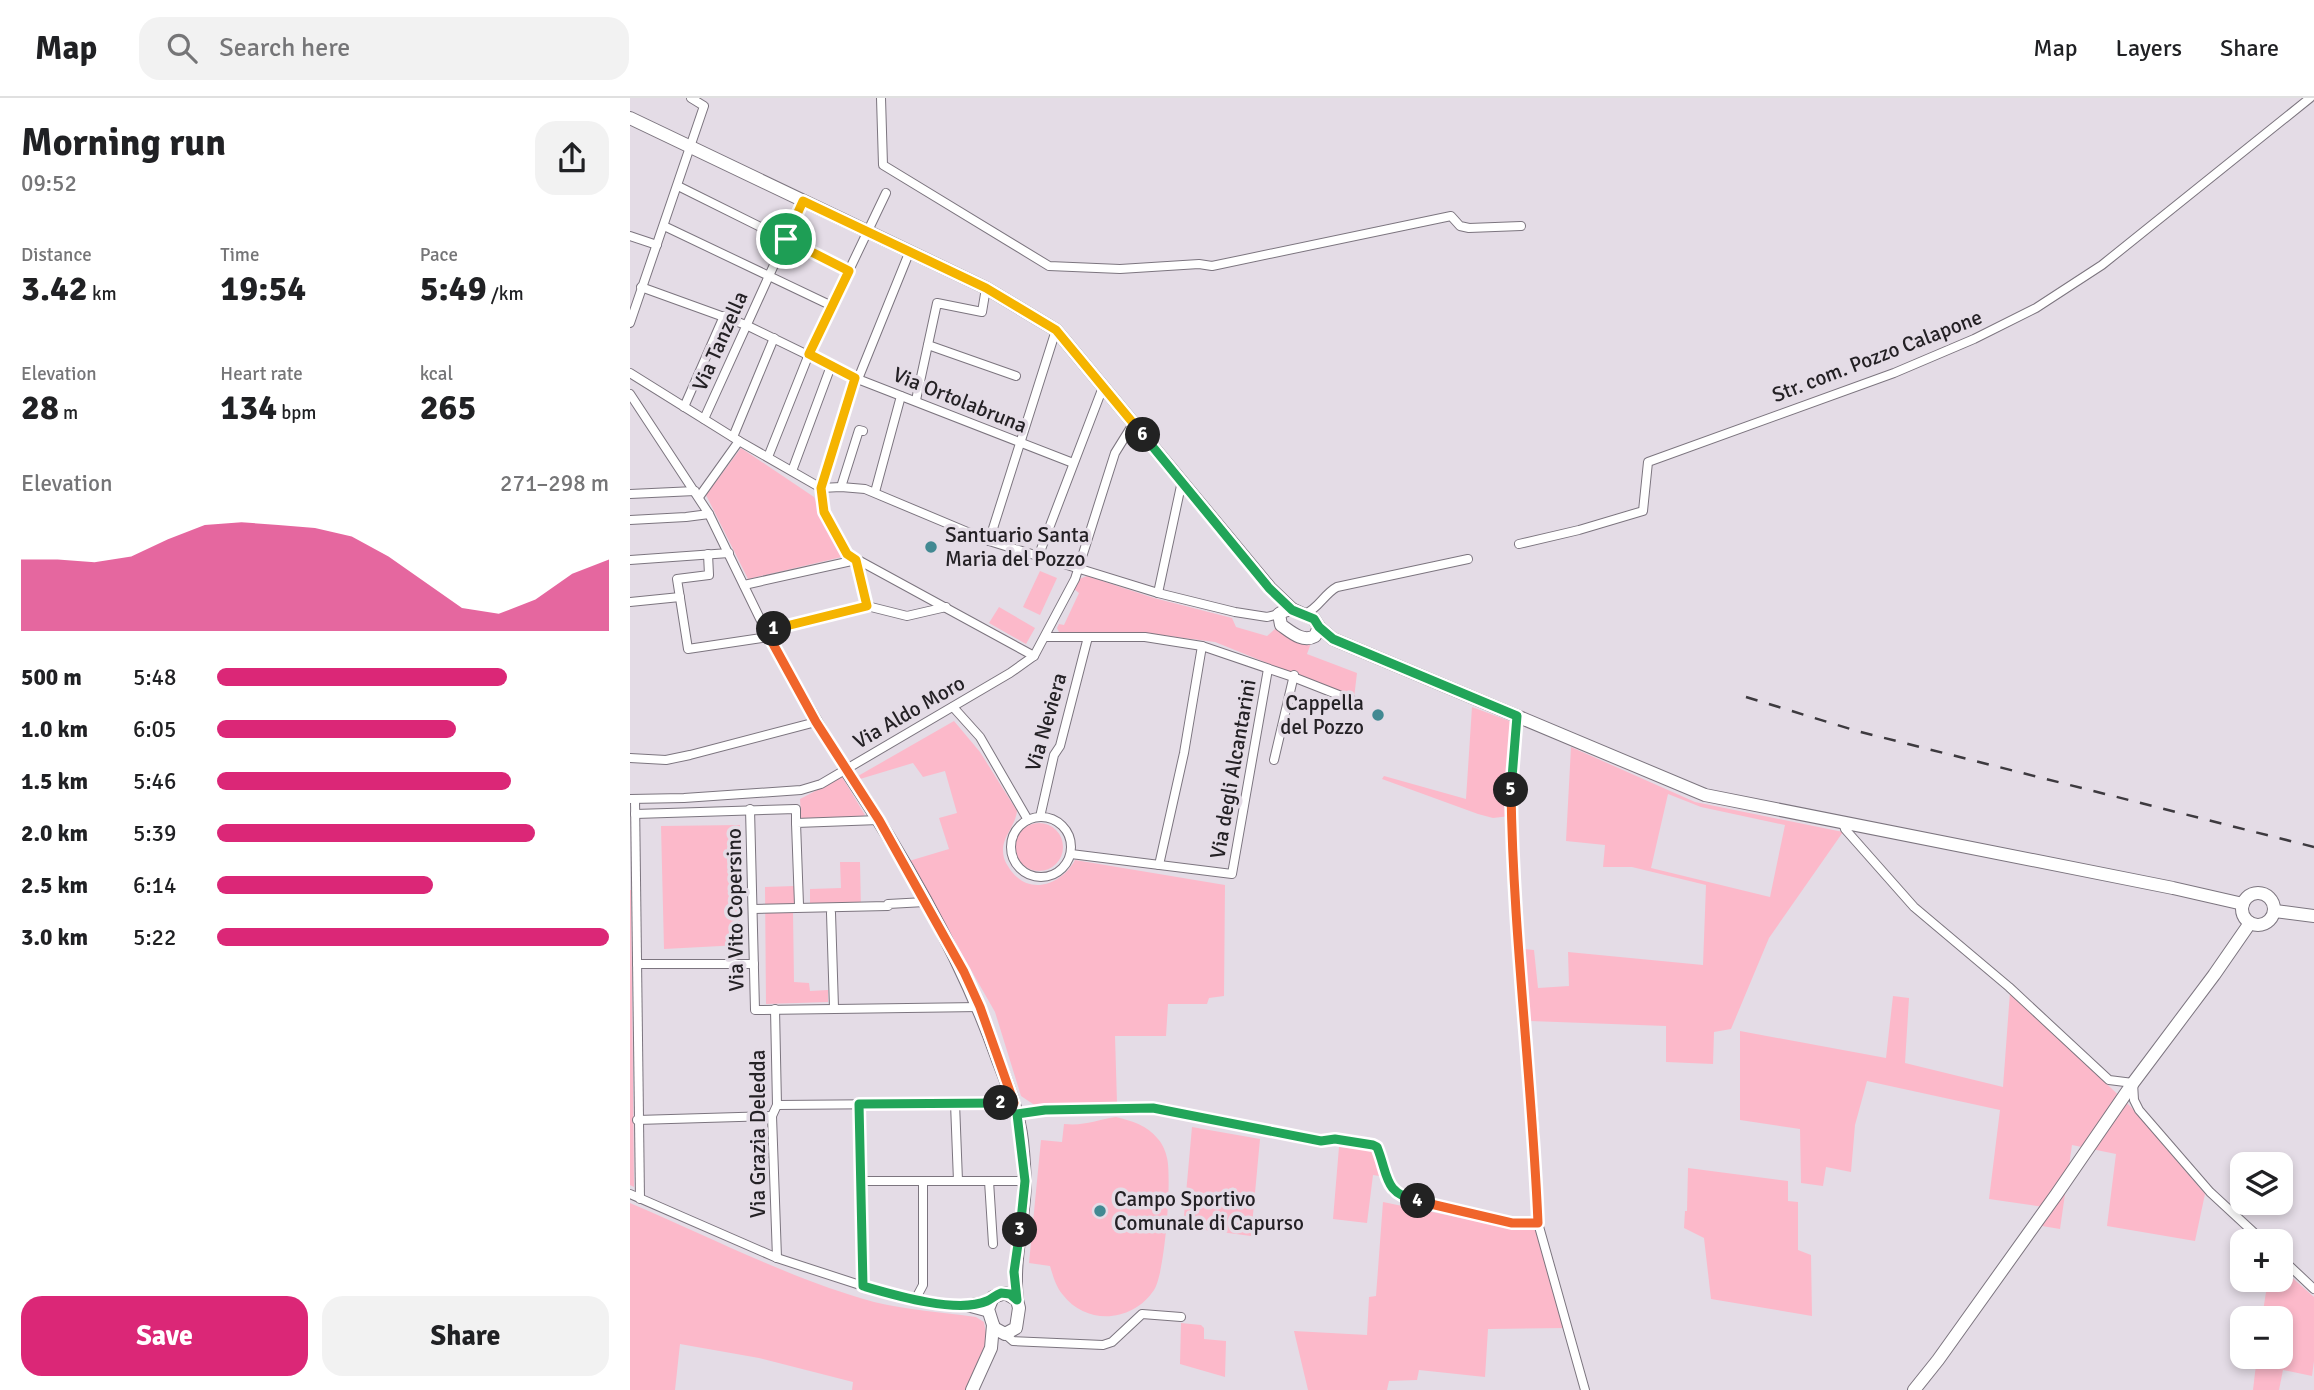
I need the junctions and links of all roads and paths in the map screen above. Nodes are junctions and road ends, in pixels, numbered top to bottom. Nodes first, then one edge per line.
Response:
1 (691, 98) edge
2 (881, 98) edge
3 (2310, 98) edge
4 (630, 118) edge
5 (691, 146) junction
6 (678, 186) junction
7 (886, 193) dead end
8 (803, 201) junction
9 (664, 226) junction
10 (1521, 226) dead end
11 (867, 233) junction
12 (630, 236) edge
13 (786, 239) junction
14 (657, 244) junction
15 (909, 253) junction
16 (849, 271) junction
17 (769, 276) junction
18 (641, 287) junction
19 (986, 288) junction
20 (832, 306) junction
21 (724, 316) junction
22 (630, 323) edge
23 (746, 325) junction
24 (1056, 330) junction
25 (775, 338) junction
26 (928, 345) junction
27 (809, 354) junction
28 (831, 366) junction
29 (630, 373) edge
30 (1016, 376) dead end
31 (857, 378) junction
32 (1103, 387) junction
33 (630, 394) edge
34 (901, 396) junction
35 (916, 400) junction
36 (684, 407) junction
37 (704, 419) junction
38 (1133, 424) junction
39 (863, 431) dead end
40 (736, 439) junction
41 (1022, 443) junction
42 (768, 457) junction
43 (1073, 463) junction
44 (792, 471) junction
45 (1182, 481) junction
46 (841, 486) junction
47 (821, 488) junction
48 (875, 492) junction
49 (630, 494) edge
50 (697, 494) junction
51 (709, 514) junction
52 (630, 520) edge
53 (989, 541) junction
54 (1519, 544) dead end
55 (729, 553) junction
56 (708, 554) junction
57 (1038, 557) junction
58 (630, 559) edge
59 (1468, 559) dead end
60 (856, 560) junction
61 (1079, 569) junction
62 (744, 585) junction
63 (1158, 593) junction
64 (680, 597) junction
65 (1326, 598) junction
66 (630, 602) edge
67 (867, 606) junction
68 (946, 607) junction
69 (1287, 615) junction
70 (1316, 629) junction
71 (767, 634) junction
72 (1046, 636) junction
73 (1088, 637) junction
74 (1202, 646) junction
75 (1034, 656) junction
76 (1269, 670) junction
77 (1293, 676) junction
78 (1354, 701) dead end
79 (953, 707) junction
80 (1517, 716) junction
81 (816, 722) junction
82 (630, 758) edge
83 (1274, 760) dead end
84 (846, 770) junction
85 (633, 799) edge
86 (750, 809) junction
87 (635, 814) junction
88 (1040, 817) junction
89 (879, 820) junction
90 (1028, 820) junction
91 (796, 823) junction
92 (1843, 823) junction
93 (1070, 854) junction
94 (1159, 864) junction
95 (925, 902) junction
96 (2243, 904) junction
97 (799, 905) dead end
98 (752, 909) junction
99 (2275, 911) junction
100 (831, 913) dead end
101 (2314, 916) edge
102 (2250, 923) junction
103 (637, 964) junction
104 (754, 964) junction
105 (980, 1007) junction
106 (834, 1008) junction
107 (775, 1009) junction
108 (2133, 1083) junction
109 (954, 1103) junction
110 (859, 1104) junction
111 (778, 1105) junction
112 (1015, 1108) junction
113 (2139, 1110) junction
114 (2114, 1111) junction
115 (772, 1116) junction
116 (637, 1120) junction
117 (861, 1181) junction
118 (923, 1181) junction
119 (958, 1181) junction
120 (989, 1181) junction
121 (1025, 1181) junction
122 (630, 1194) edge
123 (640, 1199) junction
124 (1538, 1223) junction
125 (2250, 1229) edge
126 (993, 1244) dead end
127 (777, 1258) junction
128 (2293, 1269) edge
129 (1014, 1272) junction
130 (863, 1286) junction
131 (2314, 1289) edge
132 (915, 1300) junction
133 (1017, 1300) junction
134 (993, 1308) junction
135 (1181, 1317) dead end
136 (1010, 1332) junction
137 (991, 1348) junction
138 (972, 1390) edge
139 (1585, 1390) edge
140 (1914, 1390) edge

1 - 5 street
2 - 10 street
3 - 54 street, Str. com. Pozzo Calapone
4 - 5 main road
5 - 6 street
5 - 8 main road
6 - 9 street
6 - 13 street
7 - 11 street
8 - 11 main road
8 - 13 street, Via Tanzella
9 - 14 street
9 - 17 street
11 - 15 main road
11 - 16 street
12 - 14 street
13 - 16 street
13 - 17 street, Via Tanzella
14 - 18 street
15 - 19 main road
15 - 31 street
16 - 20 street
17 - 20 street
17 - 23 street, Via Tanzella
18 - 21 street, Via Ortolabruna
18 - 22 street
19 - 24 main road
19 - 26 street
20 - 27 street
21 - 23 street, Via Ortolabruna
21 - 36 street
23 - 25 street, Via Ortolabruna
23 - 37 street, Via Tanzella
24 - 32 main road
24 - 41 street
25 - 27 street, Via Ortolabruna
25 - 40 street
26 - 30 street
26 - 35 street
27 - 28 street, Via Ortolabruna
27 - 42 street
28 - 31 street, Via Ortolabruna
28 - 44 street
29 - 36 street
31 - 34 street, Via Ortolabruna
31 - 47 street
32 - 38 main road
32 - 43 street
33 - 50 street
34 - 35 street, Via Ortolabruna
34 - 48 street
35 - 41 street, Via Ortolabruna
36 - 37 street
37 - 40 street
38 - 45 main road
38 - 61 street, Via Aldo Moro
39 - 46 street
40 - 42 street
40 - 50 street
41 - 43 street, Via Ortolabruna
41 - 53 street
42 - 44 street
43 - 57 street
44 - 47 street
45 - 63 street
45 - 69 main road
46 - 47 street
46 - 48 street
47 - 60 street
48 - 53 street
49 - 50 street
50 - 51 street
51 - 52 street
51 - 55 street
53 - 57 street
55 - 56 street
55 - 62 street
56 - 58 street
56 - 64 street
57 - 61 street
59 - 65 street
60 - 62 street
60 - 67 street
60 - 68 street
61 - 63 street
61 - 72 street, Via Aldo Moro
62 - 71 street
63 - 69 street
64 - 66 street
64 - 71 street
65 - 69 street
65 - 70 street
67 - 68 street
67 - 71 street
68 - 75 street
69 - 70 main road
69 - 70 main road
70 - 80 main road
71 - 81 street
72 - 73 street
72 - 75 street, Via Aldo Moro
73 - 74 street
73 - 88 street, Via Neviera
74 - 76 street
74 - 94 street
75 - 79 street, Via Aldo Moro
76 - 77 street
76 - 94 street, Via degli Alcantarini
77 - 78 street
77 - 83 street
79 - 84 street, Via Aldo Moro
79 - 90 street
80 - 92 main road
80 - 124 street
81 - 82 street
81 - 84 street
84 - 85 street, Via Aldo Moro
84 - 89 main road
85 - 87 street
86 - 87 street
86 - 91 street
86 - 98 street, Via Vito Copersino
87 - 103 street
88 - 90 street
88 - 93 street
89 - 91 street
89 - 95 main road
90 - 93 street
91 - 97 street
92 - 96 main road
92 - 108 street
93 - 94 street
95 - 98 street
95 - 105 main road
96 - 99 main road
96 - 102 main road
98 - 104 street, Via Vito Copersino
99 - 101 main road
99 - 102 main road
100 - 106 street
102 - 108 main road
103 - 104 street
103 - 116 street
104 - 107 street, Via Vito Copersino
105 - 106 street
105 - 112 main road
106 - 107 street
107 - 111 street, Via Grazia Deledda
108 - 113 street
108 - 114 main road
109 - 110 street
109 - 112 street
109 - 119 street
110 - 111 street
110 - 117 street
111 - 115 street, Via Grazia Deledda
112 - 121 main road
112 - 124 street
113 - 114 street
113 - 125 street
114 - 140 main road
115 - 116 street
115 - 127 street, Via Grazia Deledda
116 - 123 street
117 - 118 street
117 - 130 street
118 - 119 street
118 - 132 street
119 - 120 street
120 - 121 street
120 - 126 street
121 - 129 main road
122 - 123 street
123 - 127 street
124 - 139 street
127 - 130 street
128 - 131 street
129 - 133 main road
129 - 134 main road
130 - 132 street
132 - 134 street
133 - 134 main road
133 - 136 main road
134 - 136 main road
134 - 137 main road
135 - 136 street
136 - 137 main road
137 - 138 main road

